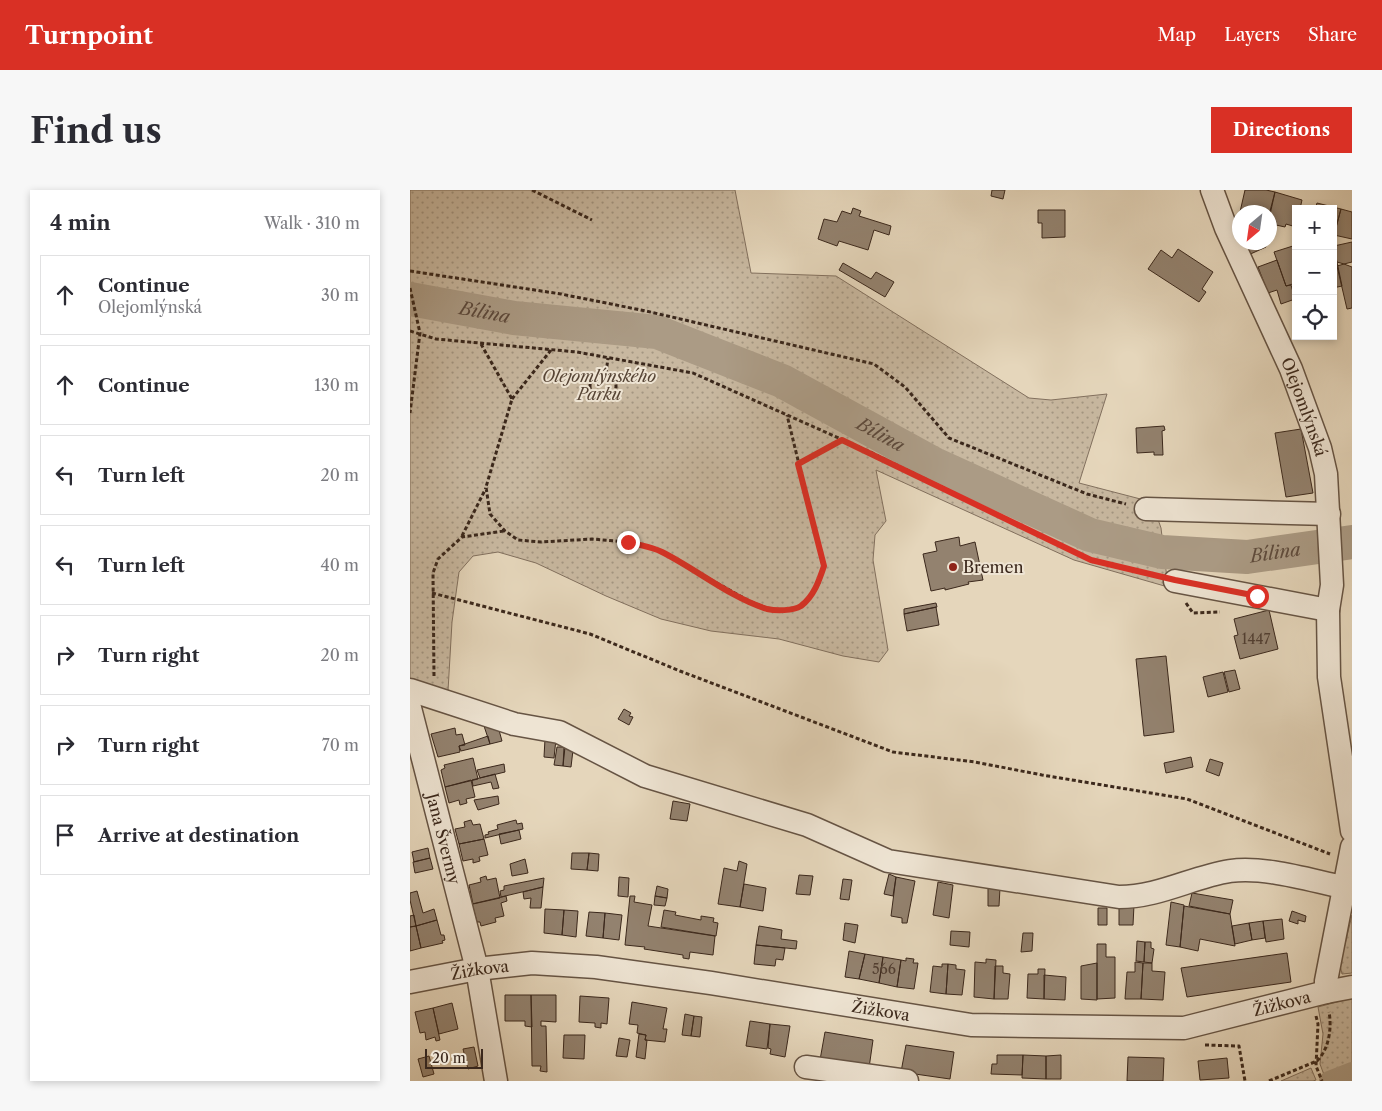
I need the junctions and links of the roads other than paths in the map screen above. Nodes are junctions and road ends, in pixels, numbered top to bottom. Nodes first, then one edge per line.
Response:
1 (1212, 190) edge
2 (1146, 509) road end
3 (1329, 521) junction
4 (1175, 580) road end
5 (1328, 610) junction
6 (418, 684) edge
7 (410, 708) edge
8 (1352, 831) edge
9 (1351, 856) edge
10 (1348, 890) edge
11 (477, 969) junction
12 (410, 982) edge
13 (1352, 987) edge
14 (1319, 994) junction
15 (806, 1067) dead end
16 (496, 1081) edge
17 (907, 1081) edge

1 - 3 street, Olejomlýnská
2 - 3 street
3 - 5 street, Olejomlýnská
4 - 5 street
5 - 8 street, Olejomlýnská
6 - 10 street
7 - 11 street, Jana Švermy
9 - 10 street
10 - 14 street
11 - 12 street, Žižkova
11 - 14 street, Žižkova
11 - 16 street, Jana Švermy
13 - 14 street, Žižkova
15 - 17 street

